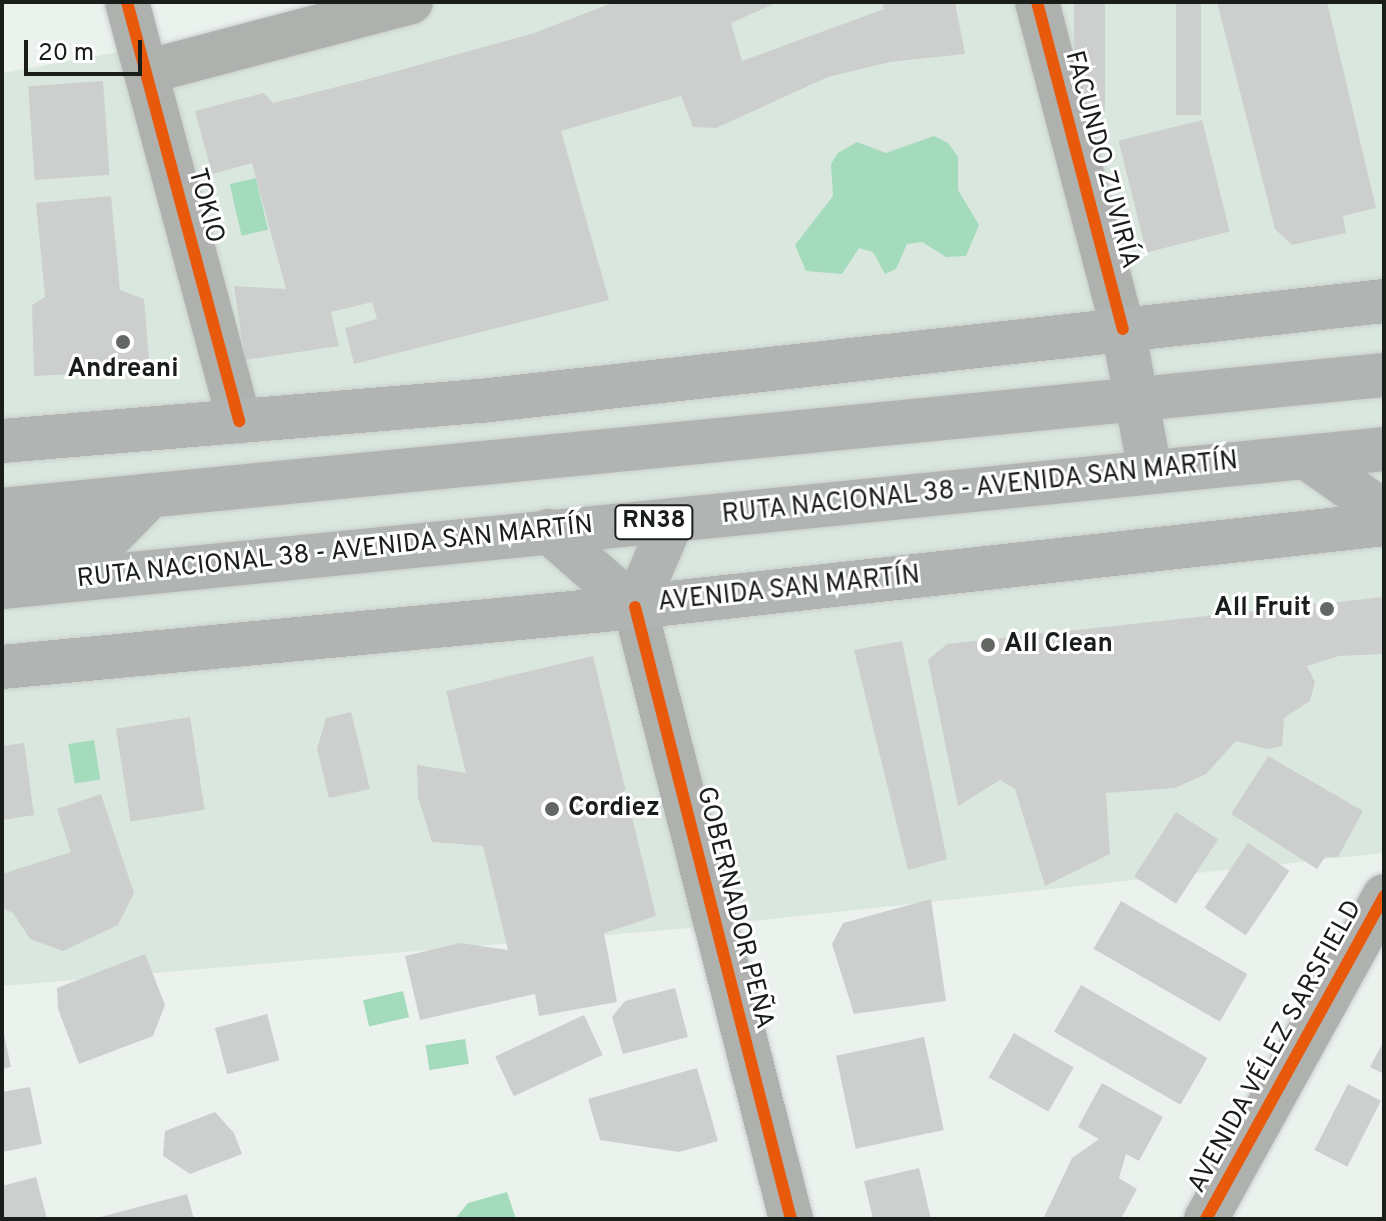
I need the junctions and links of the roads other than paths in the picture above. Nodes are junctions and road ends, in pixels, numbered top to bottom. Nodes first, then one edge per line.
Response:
1 (127, 2) edge
2 (411, 2) edge
3 (1037, 2) edge
4 (146, 72) junction
5 (1384, 301) edge
6 (1123, 329) junction
7 (1384, 375) edge
8 (1138, 401) junction
9 (239, 421) junction
10 (2, 441) edge
11 (1384, 449) edge
12 (1306, 457) junction
13 (1150, 471) junction
14 (239, 487) junction
15 (151, 495) junction
16 (2, 510) edge
17 (1384, 512) edge
18 (672, 521) junction
19 (1384, 524) edge
20 (548, 531) junction
21 (2, 546) edge
22 (2, 587) edge
23 (635, 607) junction
24 (2, 667) edge
25 (1384, 896) edge
26 (791, 1219) edge
27 (1206, 1219) edge

1 - 4 street, TOKIO
2 - 4 street
3 - 6 street, FACUNDO ZUVIRÍA
4 - 9 street, TOKIO
5 - 6 main road
6 - 8 main road
6 - 9 main road
7 - 8 main road
8 - 13 main road
8 - 14 main road
9 - 10 main road
9 - 14 main road
11 - 12 main road, RUTA NACIONAL 38 - AVENIDA SAN MARTÍN / RN38
12 - 13 main road, RUTA NACIONAL 38 - AVENIDA SAN MARTÍN / RN38
12 - 17 main road
13 - 18 main road, RUTA NACIONAL 38 - AVENIDA SAN MARTÍN / RN38
14 - 15 main road
15 - 16 main road
15 - 21 main road
18 - 20 main road, RUTA NACIONAL 38 - AVENIDA SAN MARTÍN / RN38
18 - 23 main road
19 - 23 main road, AVENIDA SAN MARTÍN
20 - 22 main road, RUTA NACIONAL 38 - AVENIDA SAN MARTÍN / RN38
20 - 23 main road
23 - 24 main road, AVENIDA SAN MARTÍN
23 - 26 street, GOBERNADOR PEÑA
25 - 27 street, AVENIDA VÉLEZ SARSFIELD

